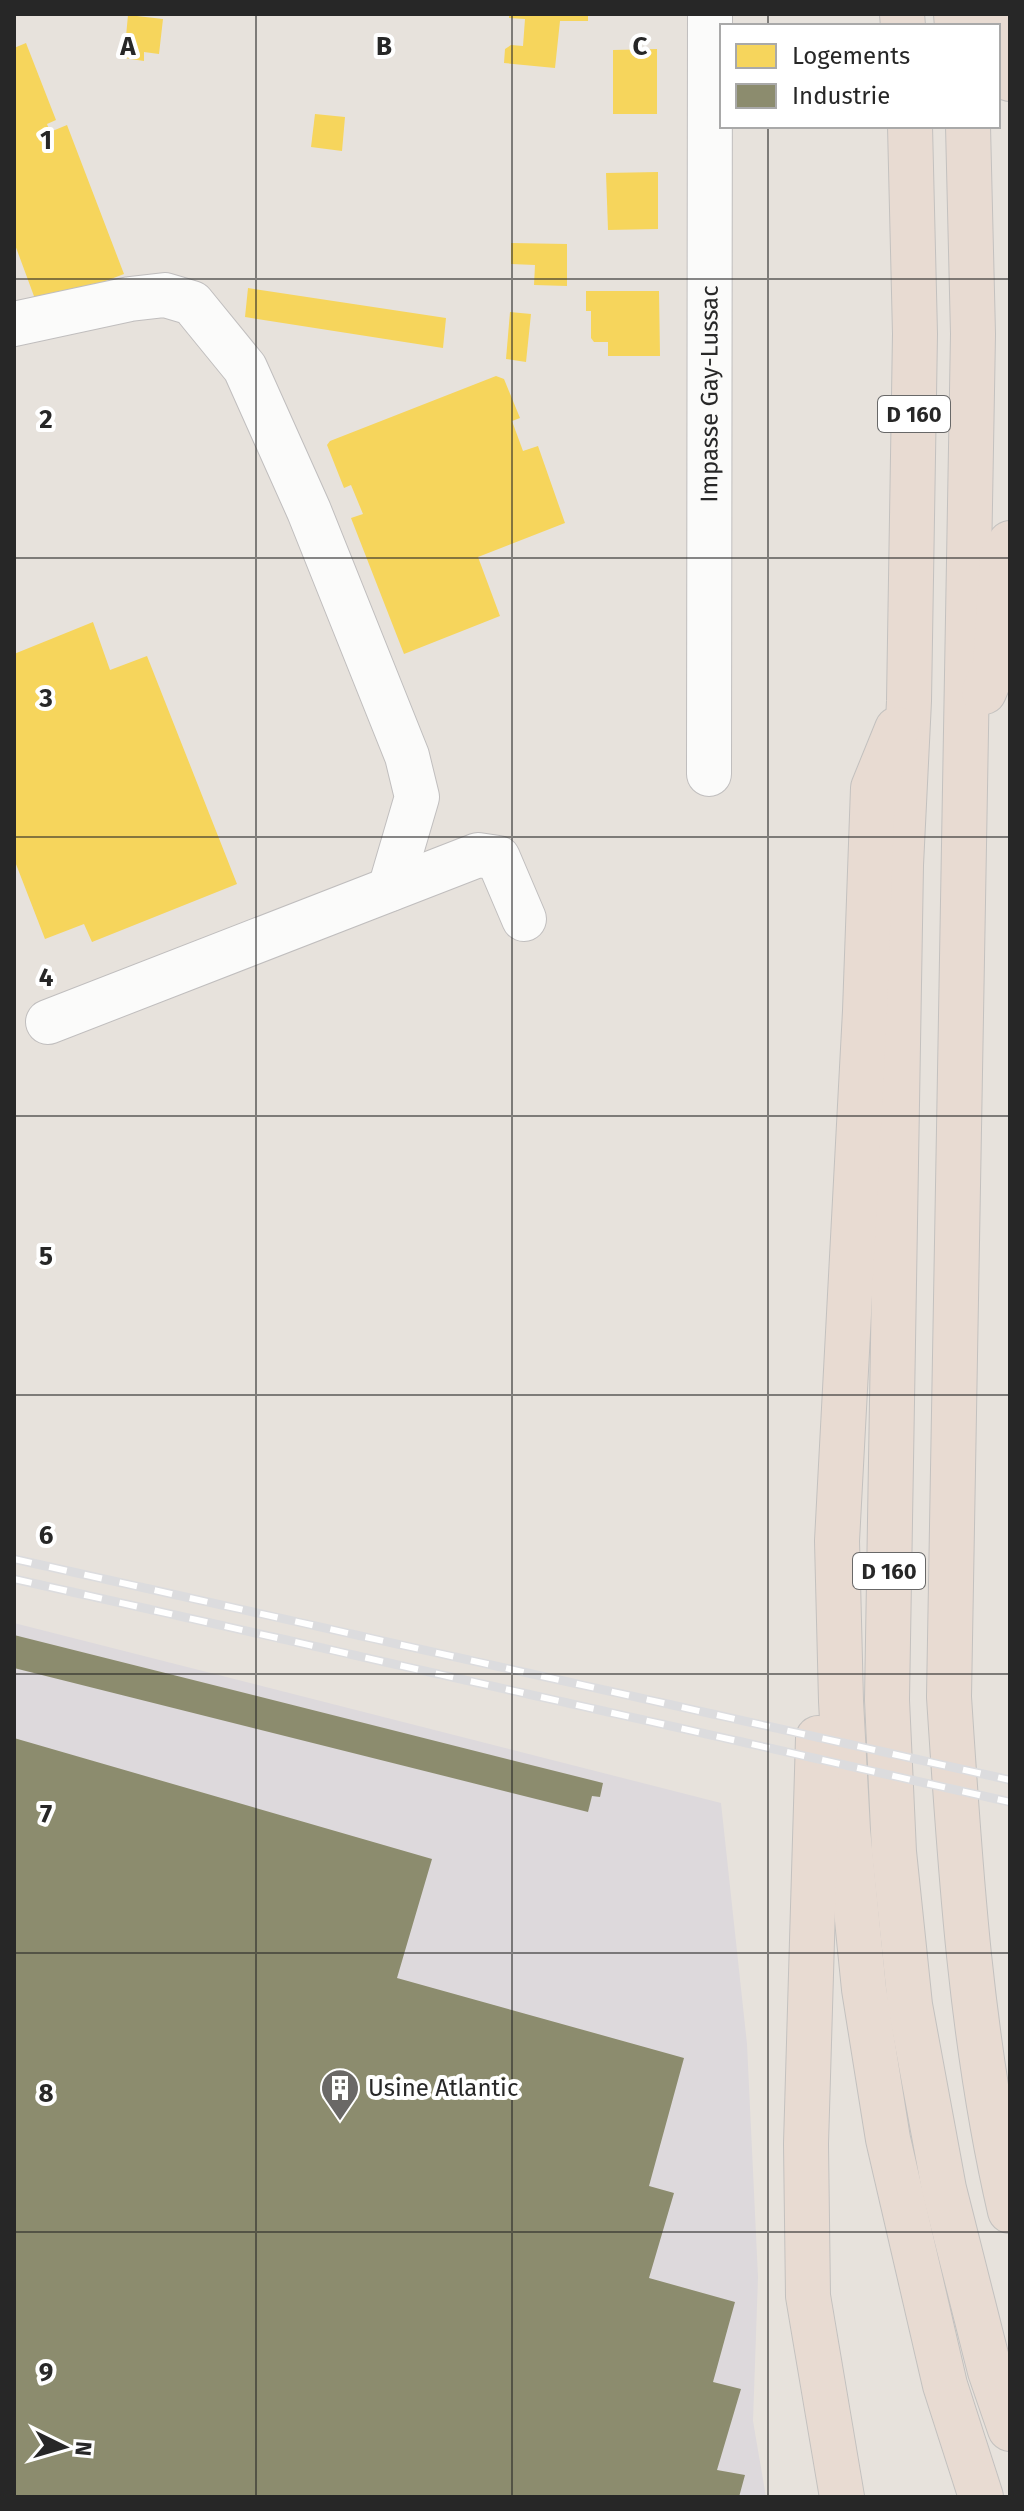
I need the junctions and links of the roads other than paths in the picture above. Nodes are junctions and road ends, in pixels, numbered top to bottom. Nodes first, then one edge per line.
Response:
1 (710, 14) edge
2 (1000, 56) edge
3 (1010, 79) edge
4 (910, 128) edge
5 (968, 128) edge
6 (14, 324) edge
7 (1010, 543) edge
8 (909, 701) junction
9 (967, 735) junction
10 (709, 774) dead end
11 (390, 889) junction
12 (524, 919) dead end
13 (48, 1022) dead end
14 (837, 1541) junction
15 (1010, 2211) edge
16 (1010, 2429) edge
17 (842, 2497) edge
18 (981, 2497) edge

1 - 10 street, Impasse Gay-Lussac
2 - 3 highway
4 - 8 highway, D 160
5 - 9 highway, D 160
6 - 11 street
7 - 9 highway
8 - 14 highway
8 - 16 highway, D 160
9 - 15 highway, D 160
11 - 12 street
11 - 13 street
14 - 17 highway
14 - 18 highway

